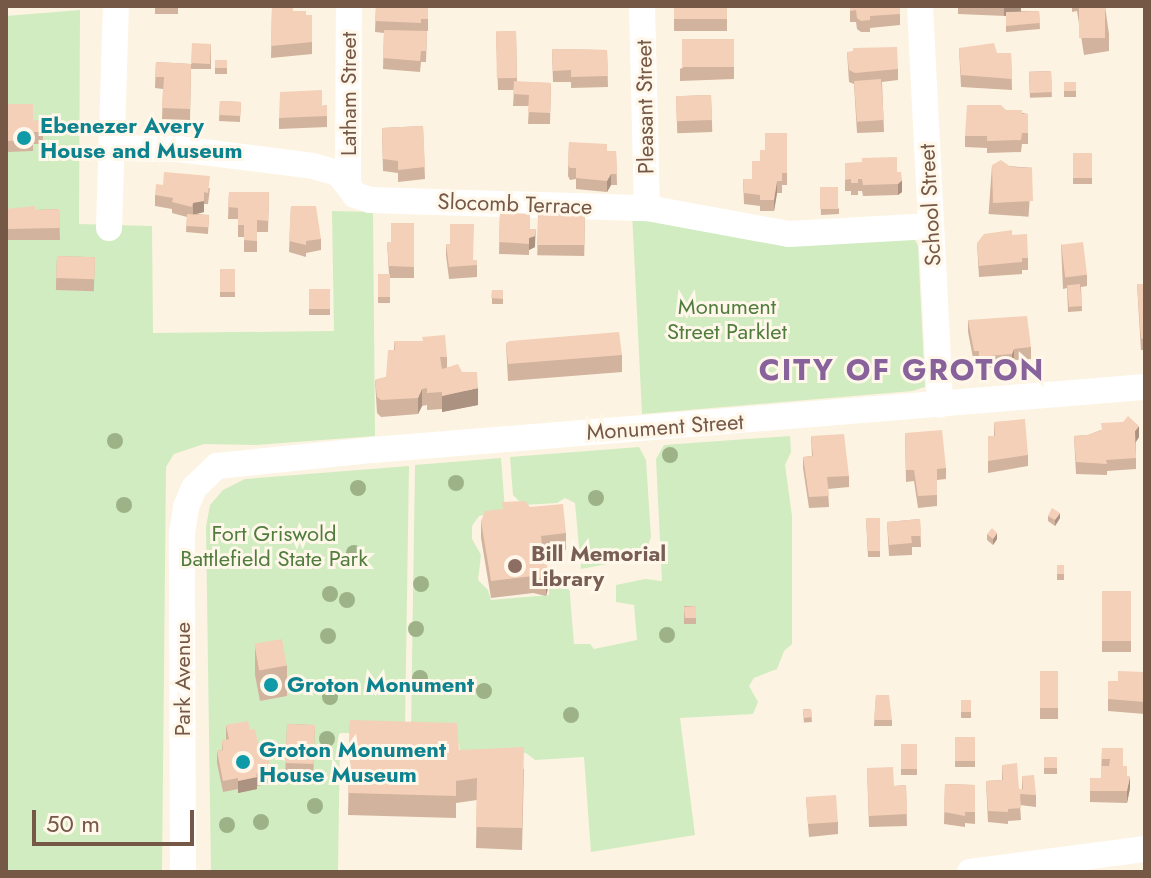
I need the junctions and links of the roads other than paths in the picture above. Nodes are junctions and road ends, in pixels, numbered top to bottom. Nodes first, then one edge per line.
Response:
1 (116, 6) edge
2 (349, 6) edge
3 (642, 6) edge
4 (920, 6) edge
5 (111, 148) junction
6 (348, 181) junction
7 (647, 208) junction
8 (931, 226) junction
9 (109, 228) dead end
10 (1145, 387) edge
11 (940, 404) junction
12 (194, 488) joint
13 (1145, 849) edge
14 (183, 872) edge
15 (970, 872) edge

1 - 5 street
2 - 6 street, Latham Street
3 - 7 street, Pleasant Street
4 - 8 street, School Street
5 - 6 street, Slocomb Terrace
5 - 9 street
6 - 7 street, Slocomb Terrace
7 - 8 street, Slocomb Terrace
8 - 11 street, School Street
10 - 11 street, Monument Street
11 - 12 street, Monument Street
12 - 14 street, Park Avenue
13 - 15 street

